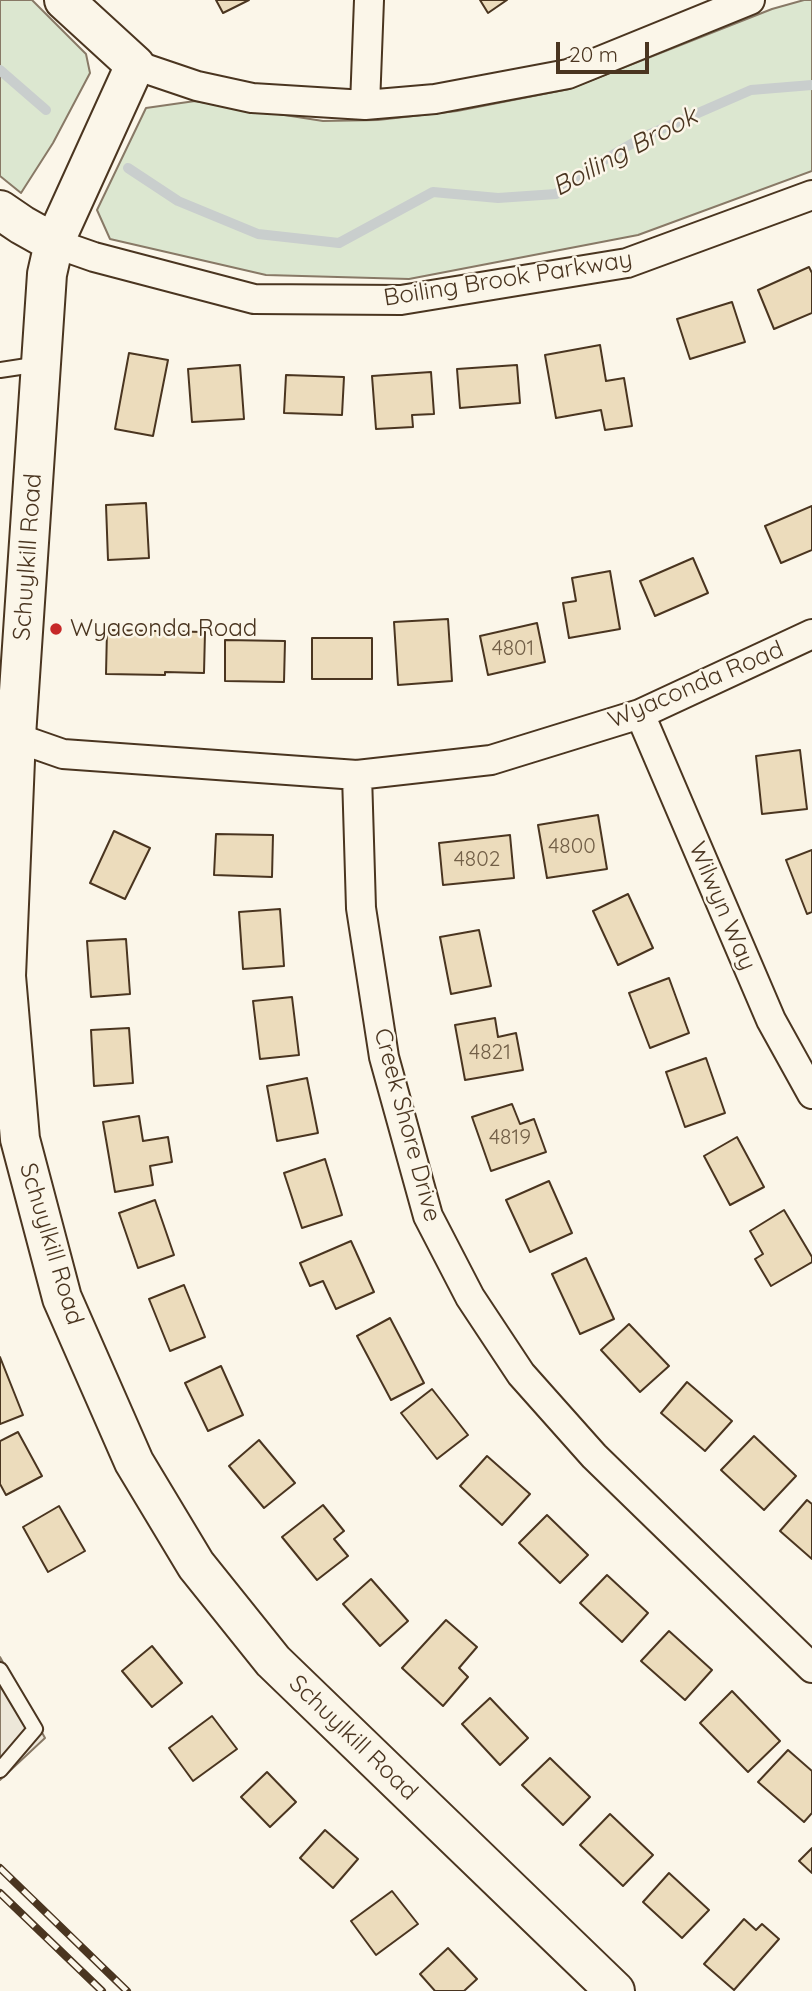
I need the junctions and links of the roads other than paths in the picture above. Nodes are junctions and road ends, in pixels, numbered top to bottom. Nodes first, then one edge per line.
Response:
1 (64, 0) edge
2 (369, 0) edge
3 (750, 0) edge
4 (135, 65) junction
5 (365, 105) junction
6 (812, 195) edge
7 (0, 210) edge
8 (54, 243) junction
9 (40, 364) junction
10 (0, 370) edge
11 (812, 634) edge
12 (640, 714) junction
13 (8, 734) edge
14 (357, 775) junction
15 (812, 1094) edge
16 (812, 1668) edge
17 (0, 1670) edge
18 (0, 1770) edge
19 (615, 1991) edge

1 - 4 street
2 - 5 street
3 - 5 street
4 - 5 street
4 - 8 street, Schuylkill Road
6 - 8 street, Boiling Brook Parkway
7 - 8 street, Boiling Brook Parkway
8 - 9 street, Schuylkill Road
9 - 10 lane
9 - 13 street, Schuylkill Road
11 - 12 street, Wyaconda Road
12 - 14 street, Wyaconda Road
12 - 15 street, Wilwyn Way
13 - 14 street, Wyaconda Road
13 - 19 street, Schuylkill Road
14 - 16 street, Creek Shore Drive
17 - 18 lane

